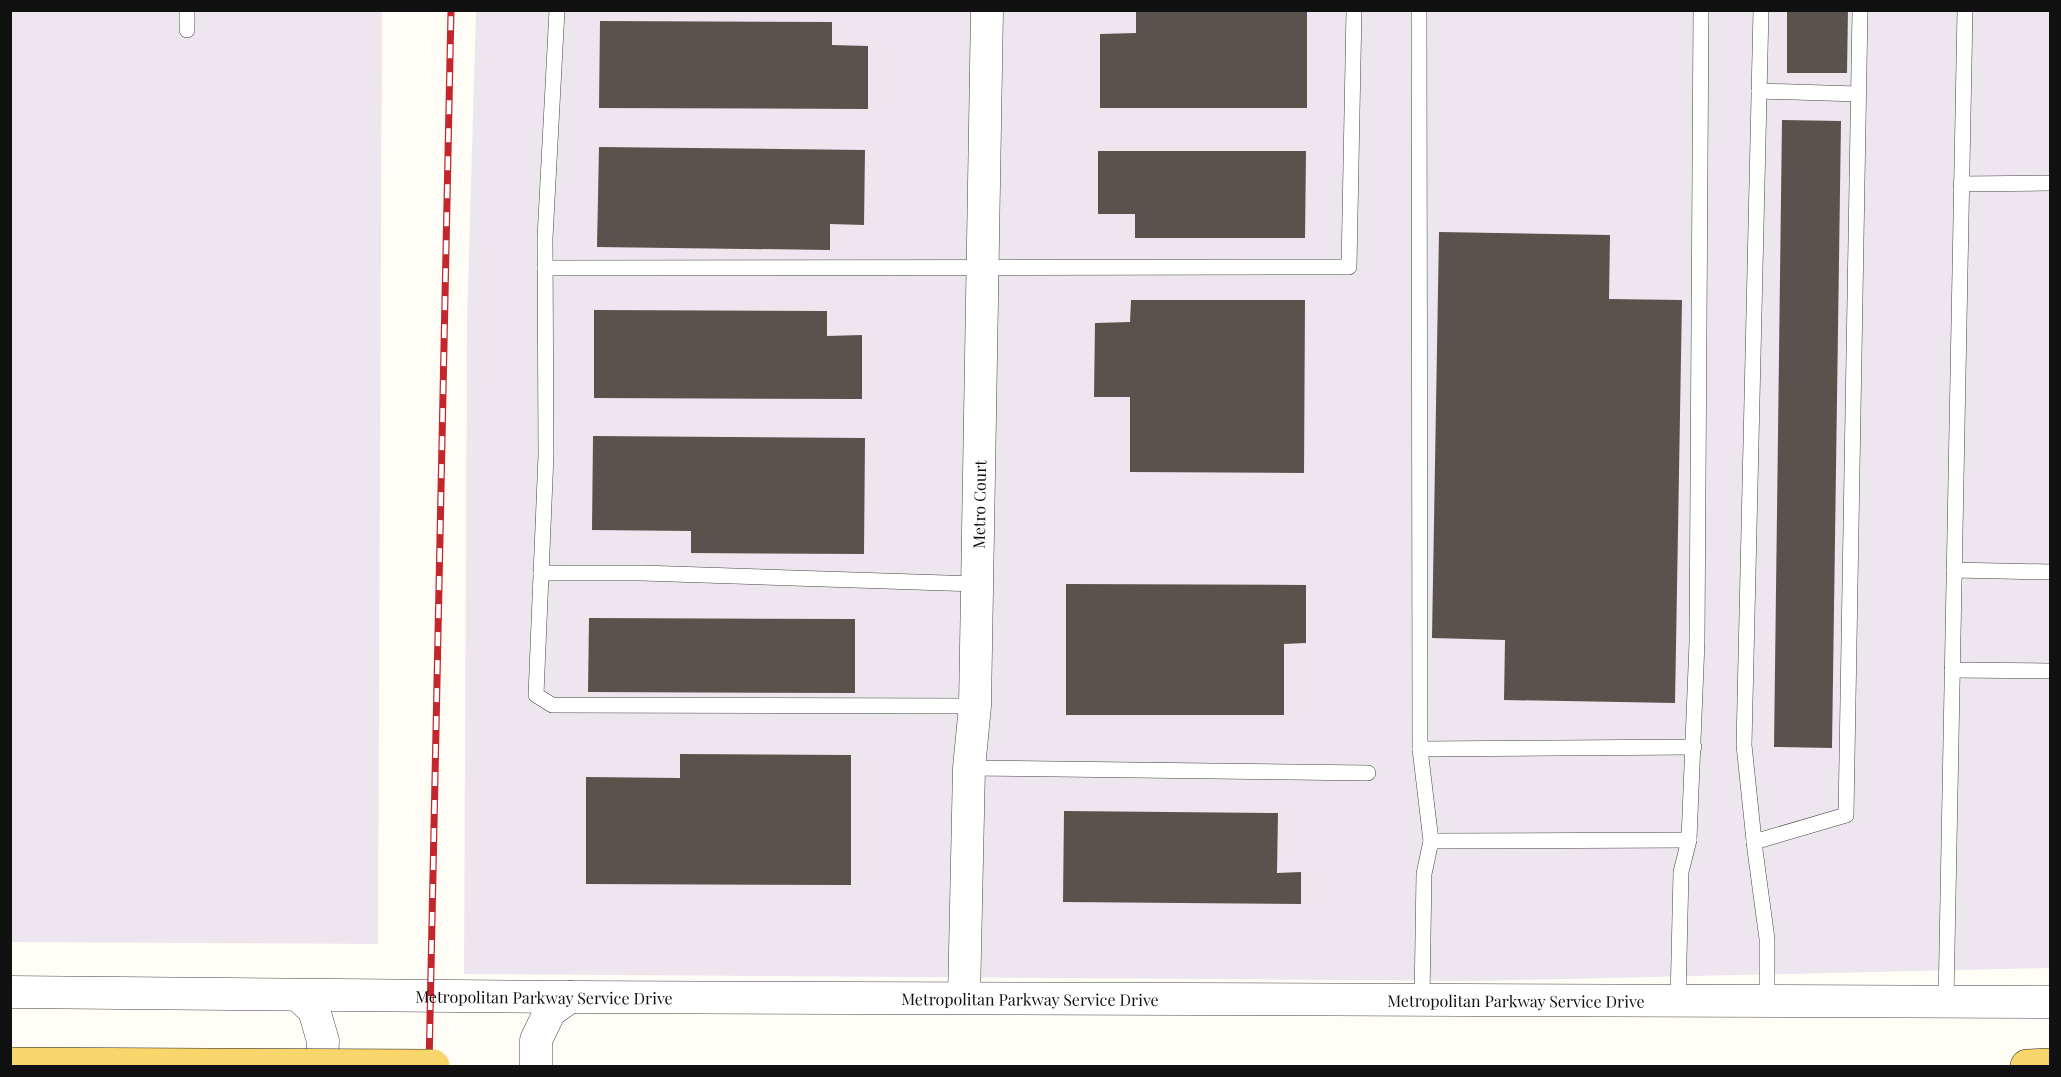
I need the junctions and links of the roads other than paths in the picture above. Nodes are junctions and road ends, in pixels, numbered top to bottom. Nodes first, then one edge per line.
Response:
1 (187, 10) edge
2 (557, 10) edge
3 (987, 10) edge
4 (1354, 10) edge
5 (1419, 10) edge
6 (1701, 10) edge
7 (1761, 10) edge
8 (1860, 10) edge
9 (1965, 10) edge
10 (187, 30) dead end
11 (1759, 91) junction
12 (1858, 94) junction
13 (2050, 183) edge
14 (1961, 184) junction
15 (545, 268) junction
16 (982, 268) junction
17 (1954, 570) junction
18 (2050, 572) edge
19 (541, 573) junction
20 (977, 584) junction
21 (1952, 670) junction
22 (2050, 671) edge
23 (975, 706) junction
24 (1694, 747) junction
25 (1420, 749) junction
26 (969, 768) junction
27 (1368, 773) dead end
28 (1689, 840) junction
29 (1431, 841) junction
30 (1754, 842) junction
31 (10, 992) edge
32 (298, 995) junction
33 (570, 997) junction
34 (964, 998) junction
35 (1422, 999) junction
36 (1678, 1001) junction
37 (1767, 1001) junction
38 (1946, 1001) junction
39 (2050, 1002) edge
40 (10, 1064) edge
41 (2050, 1065) edge
42 (322, 1066) edge
43 (433, 1066) edge
44 (536, 1066) edge
45 (2027, 1066) edge

1 - 10 lane
2 - 15 lane
3 - 16 street, Metro Court
4 - 16 lane
5 - 25 lane
6 - 24 lane
7 - 11 lane
8 - 12 lane
9 - 14 lane
11 - 12 lane
11 - 30 lane
12 - 30 lane
13 - 14 lane
14 - 17 lane
15 - 16 lane
15 - 19 lane
16 - 20 street, Metro Court
17 - 18 lane
17 - 21 lane
19 - 20 lane
19 - 23 lane
20 - 23 street, Metro Court
21 - 22 lane
21 - 38 lane
23 - 26 street, Metro Court
24 - 25 lane
24 - 28 lane
25 - 29 lane
26 - 27 lane
26 - 34 street, Metro Court
28 - 29 lane
28 - 36 lane
29 - 35 lane
30 - 37 lane
31 - 32 street, Metropolitan Parkway Service Drive
32 - 33 street, Metropolitan Parkway Service Drive
32 - 42 street
33 - 34 street, Metropolitan Parkway Service Drive
33 - 44 street
34 - 35 street, Metropolitan Parkway Service Drive
35 - 36 street, Metropolitan Parkway Service Drive
36 - 37 street, Metropolitan Parkway Service Drive
37 - 38 street, Metropolitan Parkway Service Drive
38 - 39 street, Metropolitan Parkway Service Drive
40 - 43 main road, bridge
41 - 45 main road

